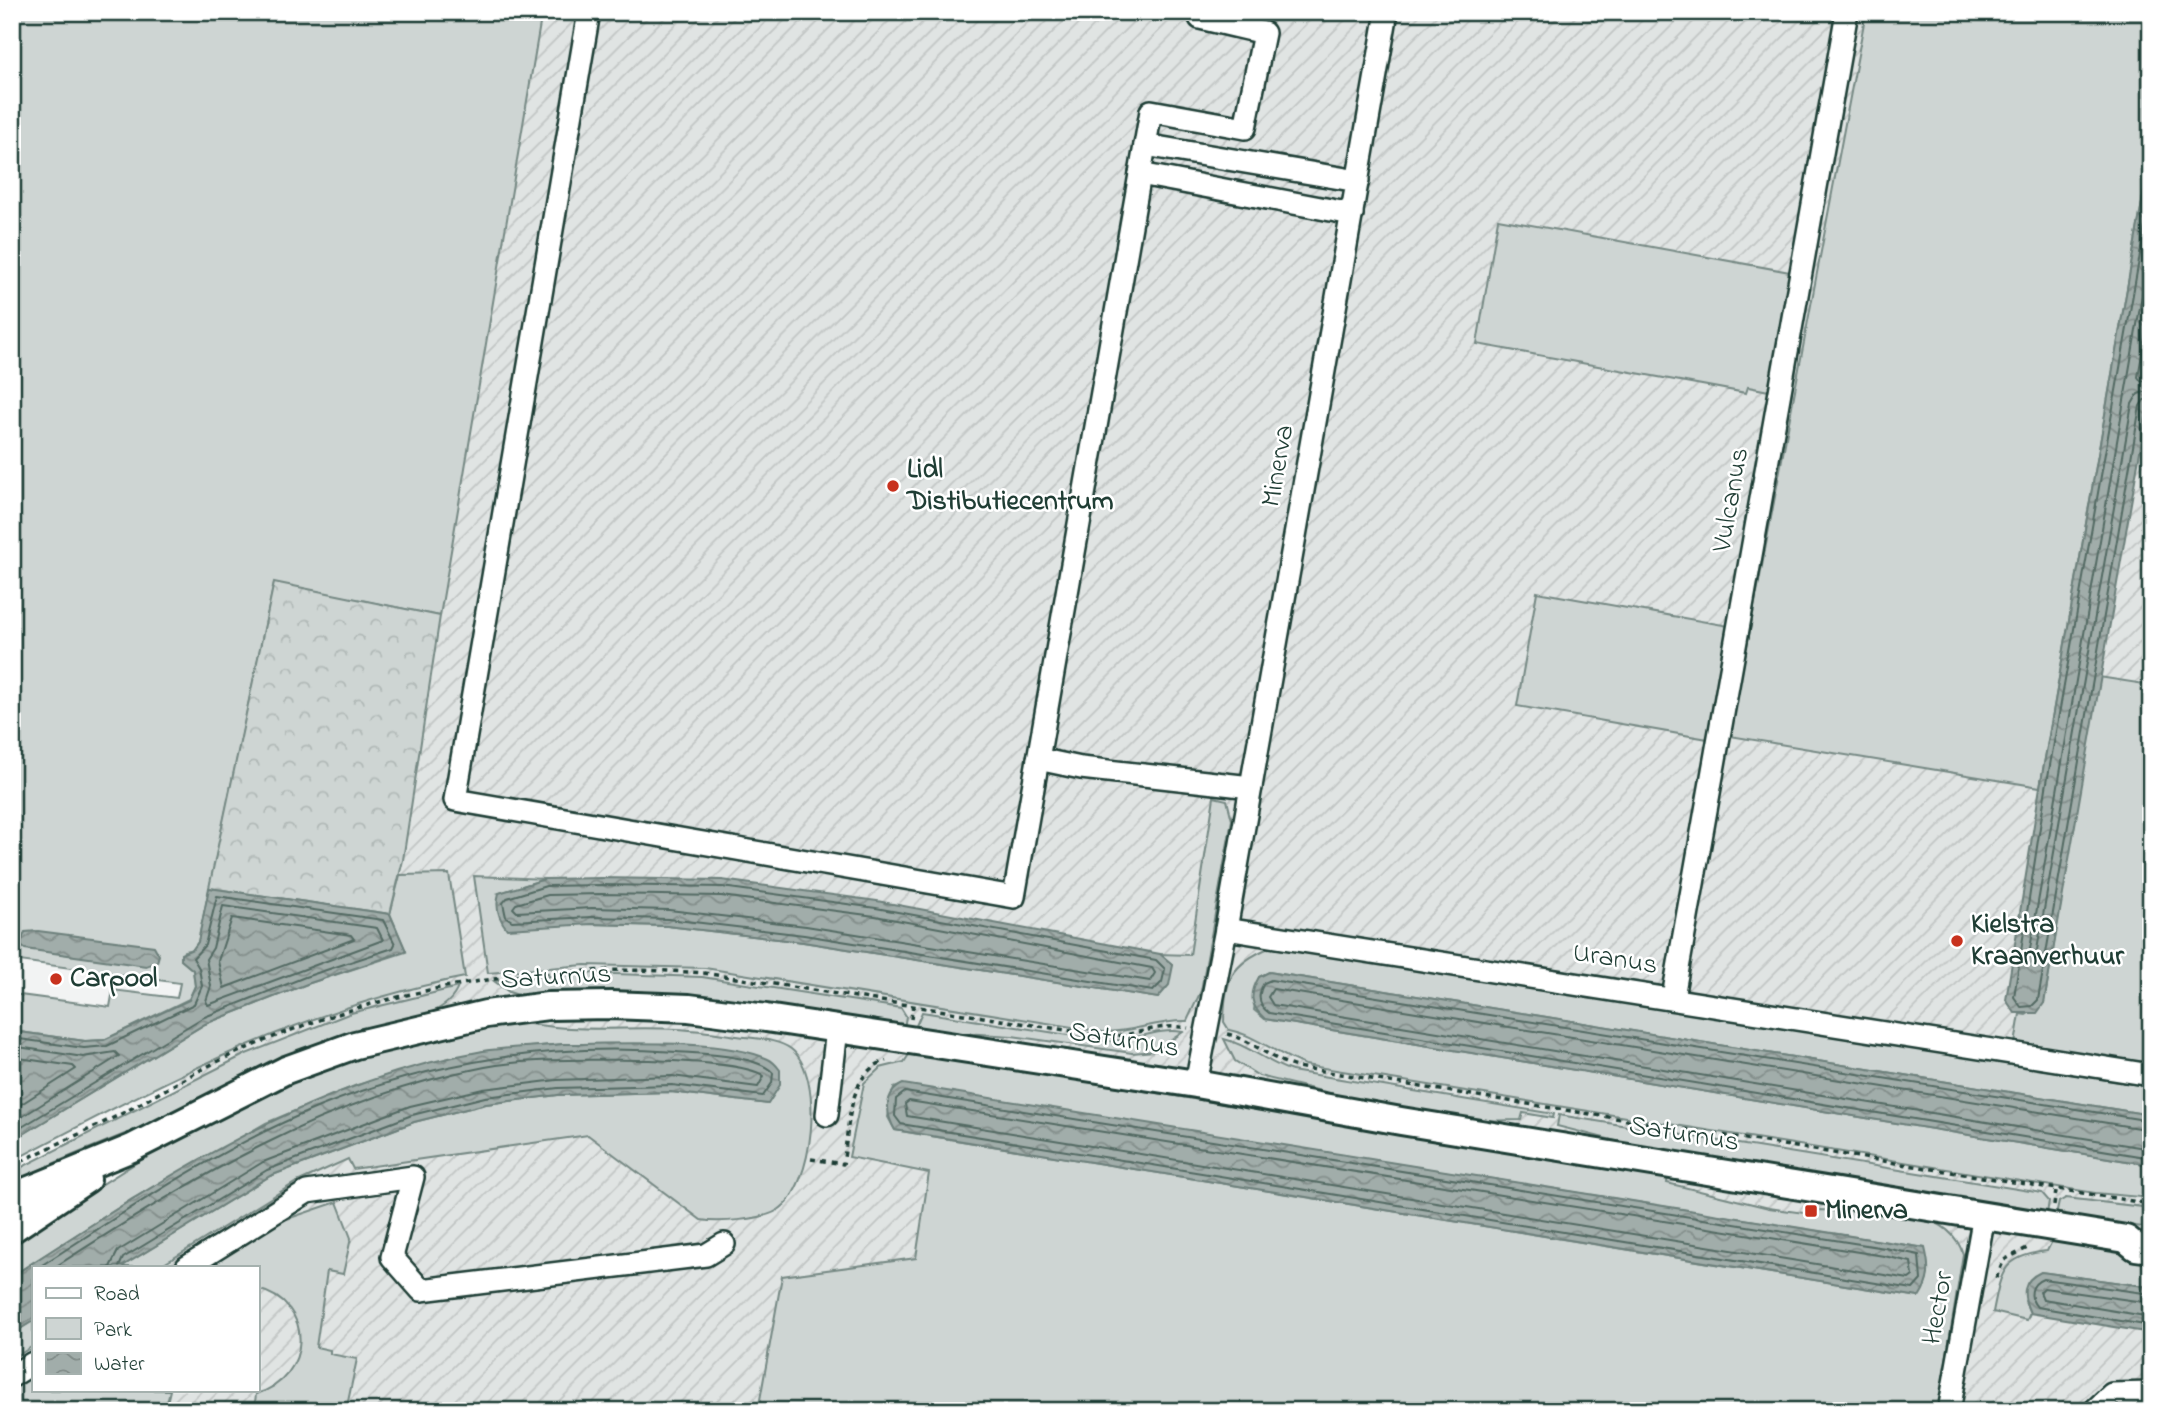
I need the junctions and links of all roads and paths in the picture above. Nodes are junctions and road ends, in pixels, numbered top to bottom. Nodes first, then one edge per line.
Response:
1 (589, 12) edge
2 (1201, 12) edge
3 (1387, 12) edge
4 (1847, 12) edge
5 (1145, 145) junction
6 (1140, 174) junction
7 (1358, 181) junction
8 (1352, 214) junction
9 (1038, 759) junction
10 (1251, 787) junction
11 (1226, 929) junction
12 (1673, 997) junction
13 (837, 1029) junction
14 (1224, 1034) dead end
15 (892, 1060) dead end
16 (2151, 1075) edge
17 (1196, 1084) junction
18 (827, 1115) dead end
19 (132, 1148) junction
20 (811, 1159) dead end
21 (12, 1197) edge
22 (2151, 1204) edge
23 (1984, 1216) junction
24 (12, 1229) edge
25 (2138, 1236) edge
26 (724, 1244) dead end
27 (2033, 1247) dead end
28 (2151, 1249) edge
29 (189, 1266) edge
30 (1993, 1290) dead end
31 (32, 1364) edge
32 (12, 1376) edge
33 (2151, 1393) edge
34 (1949, 1411) edge
35 (2094, 1411) edge

1 - 9 street
2 - 5 street
3 - 7 street, Minerva
4 - 12 street, Vulcanus
5 - 6 street
5 - 7 street
6 - 8 street
6 - 9 street
7 - 8 street, Minerva
8 - 10 street, Minerva
9 - 10 street
10 - 11 street, Minerva
11 - 12 street, Uranus
11 - 17 street
12 - 16 street, Uranus
13 - 17 main road, Saturnus
13 - 18 street
13 - 19 main road, Saturnus
14 - 22 path
15 - 20 path
17 - 23 main road, Saturnus
19 - 21 main road, Saturnus
19 - 24 main road, Saturnus
23 - 25 main road, Saturnus
23 - 34 street, Hector
25 - 28 main road, Saturnus
26 - 29 street
27 - 30 path
31 - 32 street
33 - 35 street

